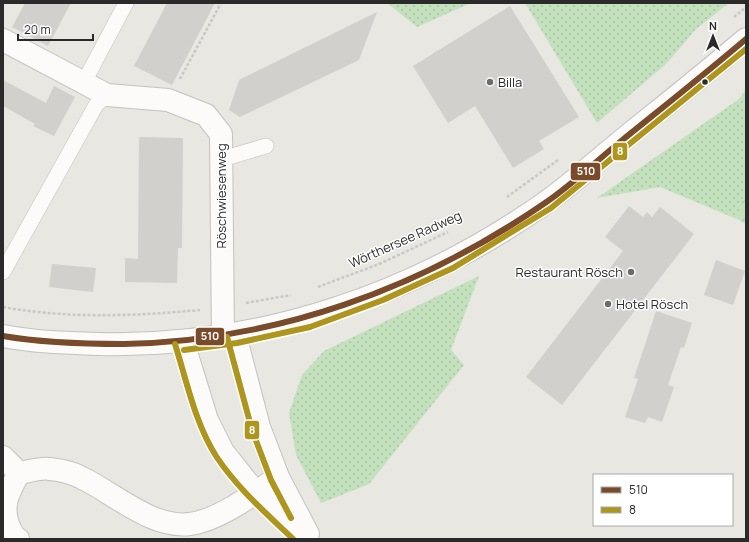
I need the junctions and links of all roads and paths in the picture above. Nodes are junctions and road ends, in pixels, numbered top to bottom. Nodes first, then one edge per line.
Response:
1 (126, 3) edge
2 (222, 3) edge
3 (746, 7) edge
4 (729, 22) dead end
5 (746, 39) edge
6 (3, 40) edge
7 (84, 82) junction
8 (106, 95) junction
9 (168, 100) junction
10 (266, 146) dead end
11 (562, 158) dead end
12 (222, 159) junction
13 (501, 201) dead end
14 (449, 231) dead end
15 (3, 272) edge
16 (312, 289) dead end
17 (297, 293) dead end
18 (3, 307) edge
19 (221, 308) junction
20 (3, 336) edge
21 (229, 336) junction
22 (183, 342) junction
23 (3, 457) edge
24 (19, 473) junction
25 (278, 477) junction
26 (256, 493) junction
27 (18, 539) edge
28 (305, 539) edge
29 (311, 539) edge

1 - 7 lane
2 - 9 path
3 - 4 path
5 - 21 street
6 - 7 street, Röschwiesenweg
7 - 8 street, Röschwiesenweg
8 - 9 street, Röschwiesenweg
8 - 15 lane
9 - 12 street, Röschwiesenweg
10 - 12 lane
11 - 13 path
12 - 19 street, Röschwiesenweg
14 - 16 path, Wörthersee Radweg
17 - 19 path
18 - 19 path
19 - 21 street, Röschwiesenweg
20 - 22 street
21 - 22 street
21 - 25 street, Röschwiesenweg
22 - 26 street
23 - 24 street
24 - 26 street
24 - 27 street
25 - 26 street
25 - 29 street, Röschwiesenweg
26 - 28 street

